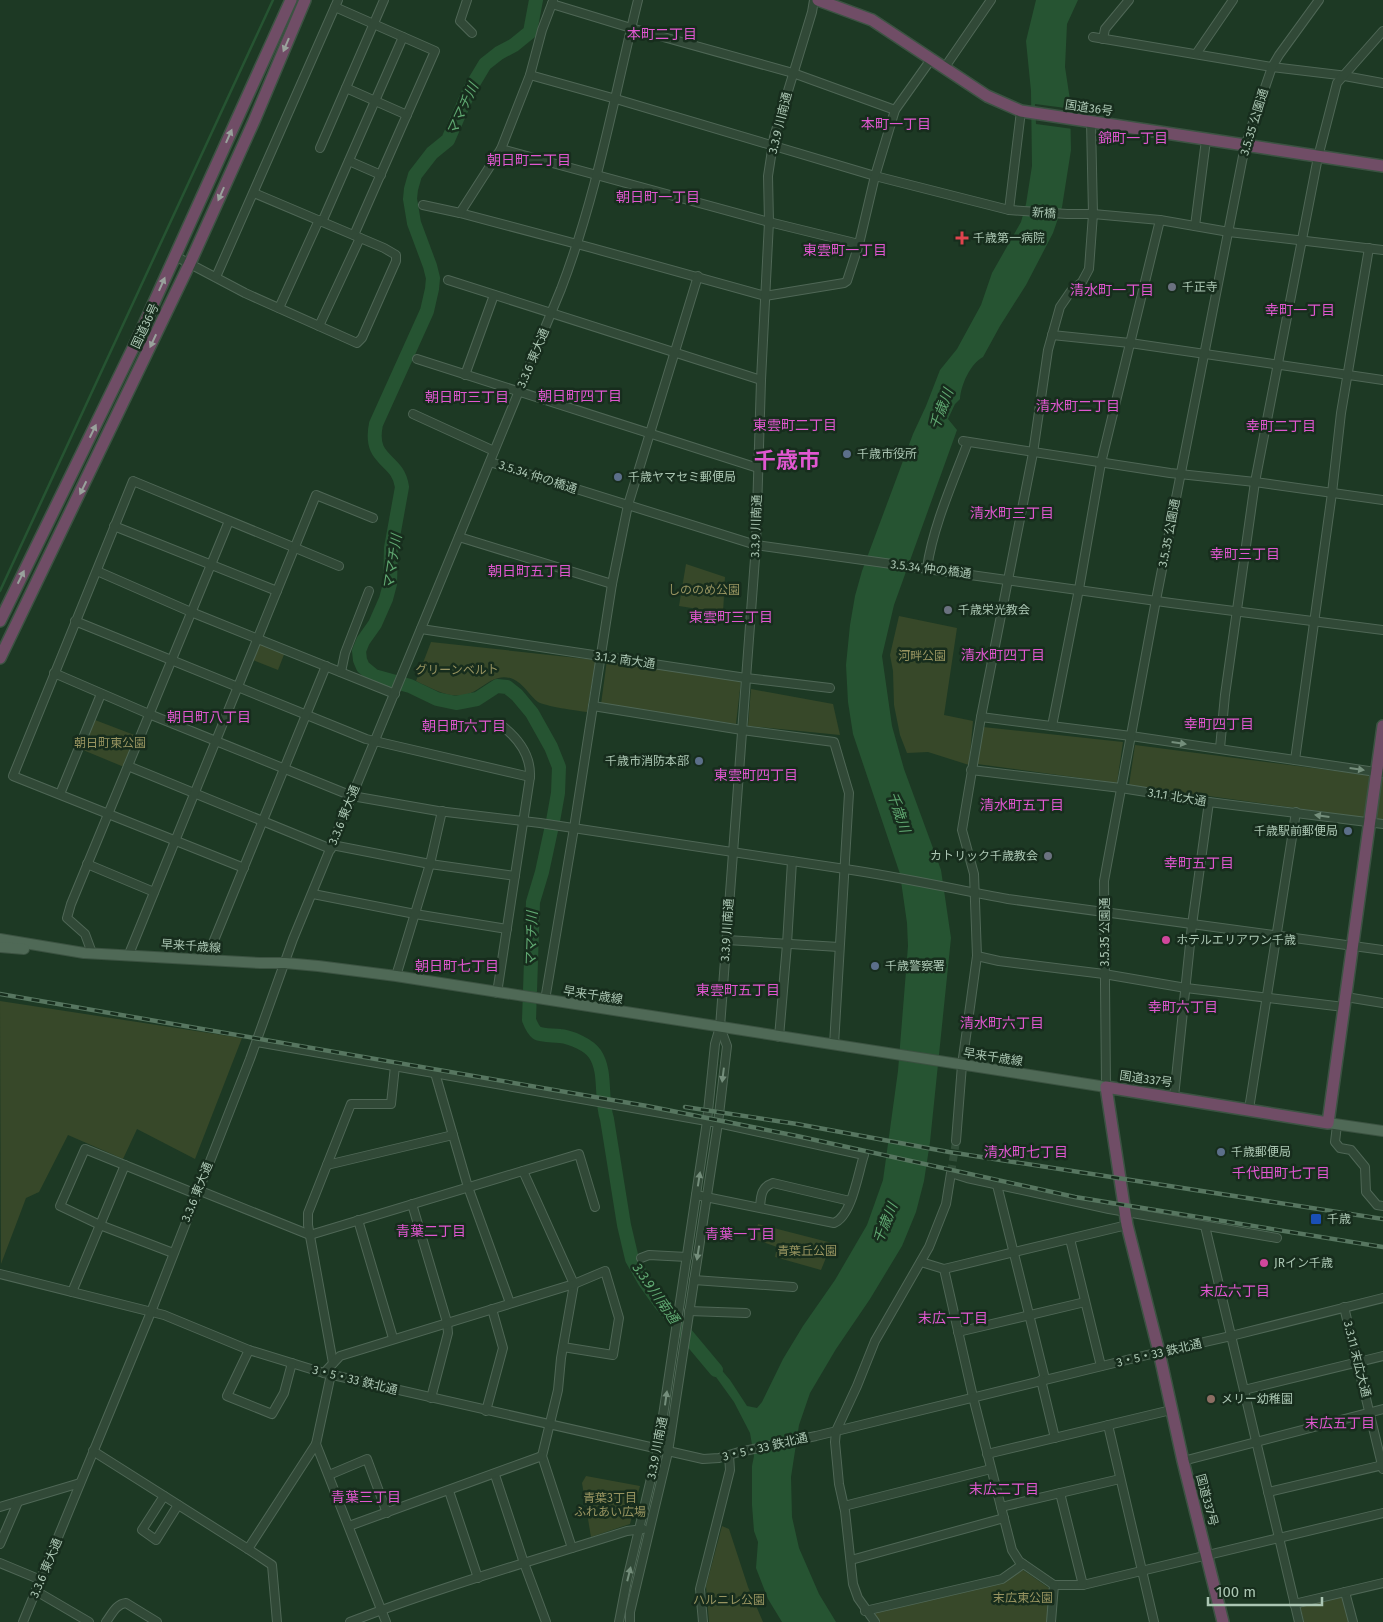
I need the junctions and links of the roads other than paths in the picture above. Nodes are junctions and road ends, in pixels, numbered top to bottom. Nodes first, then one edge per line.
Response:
1 (291, 0) edge
2 (305, 0) edge
3 (384, 0) edge
4 (467, 0) edge
5 (638, 0) edge
6 (814, 0) edge
7 (818, 0) edge
8 (1129, 0) edge
9 (1233, 0) edge
10 (1319, 0) edge
11 (987, 1) edge
12 (553, 2) edge
13 (336, 4) edge
14 (374, 24) junction
15 (631, 28) junction
16 (1383, 31) edge
17 (472, 33) dead end
18 (403, 37) junction
19 (1093, 37) dead end
20 (1103, 39) junction
21 (1196, 54) junction
22 (932, 58) junction
23 (945, 67) junction
24 (1272, 67) junction
25 (793, 73) junction
26 (530, 75) junction
27 (1343, 76) junction
28 (1383, 83) edge
29 (346, 88) junction
30 (616, 99) junction
31 (375, 101) junction
32 (895, 110) junction
33 (1021, 111) junction
34 (407, 115) junction
35 (1091, 122) junction
36 (1206, 140) junction
37 (772, 146) junction
38 (1245, 146) junction
39 (320, 148) dead end
40 (501, 149) junction
41 (1318, 157) junction
42 (349, 161) junction
43 (1383, 166) edge
44 (381, 175) junction
45 (598, 175) junction
46 (875, 176) junction
47 (254, 193) junction
48 (423, 205) dead end
49 (1008, 210) junction
50 (460, 213) junction
51 (1093, 214) junction
52 (1160, 220) junction
53 (321, 221) junction
54 (770, 222) junction
55 (1195, 226) junction
56 (1229, 232) junction
57 (357, 236) junction
58 (1301, 241) junction
59 (578, 244) junction
60 (859, 244) junction
61 (1369, 248) junction
62 (1383, 250) edge
63 (175, 256) junction
64 (190, 263) junction
65 (698, 276) junction
66 (216, 277) junction
67 (448, 280) dead end
68 (494, 295) junction
69 (765, 296) junction
70 (279, 308) junction
71 (551, 314) junction
72 (319, 326) junction
73 (1052, 335) junction
74 (1130, 343) junction
75 (674, 352) junction
76 (1204, 354) junction
77 (416, 359) dead end
78 (1278, 365) junction
79 (1348, 374) junction
80 (466, 375) junction
81 (761, 380) junction
82 (1383, 380) edge
83 (519, 392) junction
84 (413, 414) dead end
85 (649, 434) junction
86 (494, 451) junction
87 (1033, 453) junction
88 (490, 462) junction
89 (1101, 463) junction
90 (758, 468) junction
91 (1181, 474) junction
92 (1255, 482) junction
93 (1332, 493) junction
94 (1383, 500) edge
95 (628, 505) junction
96 (373, 518) dead end
97 (229, 521) junction
98 (114, 526) junction
99 (459, 537) junction
100 (756, 545) junction
101 (295, 547) junction
102 (211, 565) junction
103 (339, 566) dead end
104 (923, 568) junction
105 (96, 571) junction
106 (1008, 579) junction
107 (612, 584) junction
108 (1079, 589) junction
109 (277, 591) junction
110 (370, 591) dead end
111 (1156, 600) junction
112 (1236, 610) junction
113 (191, 612) junction
114 (1313, 620) junction
115 (0, 621) edge
116 (75, 621) junction
117 (421, 628) junction
118 (1383, 630) edge
119 (258, 638) junction
120 (600, 656) junction
121 (0, 658) edge
122 (171, 660) junction
123 (326, 666) junction
124 (341, 672) junction
125 (54, 673) junction
126 (746, 678) junction
127 (238, 688) junction
128 (830, 688) dead end
129 (397, 690) junction
130 (101, 694) junction
131 (593, 706) junction
132 (149, 714) junction
133 (306, 716) junction
134 (980, 716) junction
135 (501, 726) dead end
136 (1052, 726) junction
137 (1383, 726) edge
138 (742, 730) junction
139 (1131, 736) junction
140 (376, 741) junction
141 (216, 742) junction
142 (1220, 748) junction
143 (1295, 760) junction
144 (128, 766) junction
145 (284, 769) junction
146 (971, 770) junction
147 (1380, 772) edge
148 (530, 777) junction
149 (1121, 788) junction
150 (60, 794) junction
151 (194, 794) junction
152 (352, 796) junction
153 (1209, 802) junction
154 (442, 811) junction
155 (1296, 812) junction
156 (108, 814) junction
157 (263, 821) junction
158 (523, 821) junction
159 (1370, 823) junction
160 (1383, 824) edge
161 (574, 828) junction
162 (175, 841) junction
163 (331, 847) junction
164 (732, 852) junction
165 (792, 861) junction
166 (87, 864) junction
167 (430, 864) junction
168 (244, 868) junction
169 (845, 869) junction
170 (515, 876) junction
171 (154, 892) junction
172 (974, 893) junction
173 (312, 894) junction
174 (1105, 912) junction
175 (415, 914) junction
176 (1192, 925) junction
177 (507, 929) junction
178 (1276, 937) junction
179 (0, 939) edge
180 (727, 940) junction
181 (787, 944) junction
182 (1353, 946) junction
183 (0, 947) edge
184 (840, 947) junction
185 (1383, 950) edge
186 (75, 951) junction
187 (92, 953) junction
188 (129, 954) junction
189 (977, 956) junction
190 (206, 960) junction
191 (285, 963) junction
192 (1104, 974) junction
193 (396, 976) junction
194 (1186, 988) junction
195 (497, 993) junction
196 (1267, 997) junction
197 (544, 1000) junction
198 (1345, 1002) junction
199 (1383, 1003) edge
200 (720, 1028) junction
201 (779, 1037) junction
202 (257, 1042) junction
203 (834, 1045) junction
204 (959, 1065) junction
205 (395, 1066) junction
206 (435, 1073) junction
207 (1106, 1087) junction
208 (1174, 1097) junction
209 (1249, 1109) junction
210 (707, 1121) junction
211 (718, 1123) junction
212 (1332, 1124) junction
213 (1383, 1132) edge
214 (453, 1135) junction
215 (956, 1141) tunnel mouth
216 (125, 1165) junction
217 (327, 1165) junction
218 (523, 1171) junction
219 (997, 1184) junction
220 (468, 1187) junction
221 (197, 1192) junction
222 (696, 1195) junction
223 (707, 1196) junction
224 (850, 1201) junction
225 (412, 1204) junction
226 (1383, 1206) edge
227 (595, 1207) dead end
228 (760, 1207) junction
229 (1125, 1212) junction
230 (358, 1220) junction
231 (100, 1225) junction
232 (1127, 1225) junction
233 (1205, 1226) junction
234 (310, 1235) junction
235 (1277, 1238) dead end
236 (1070, 1239) junction
237 (173, 1253) junction
238 (1014, 1253) junction
239 (687, 1257) junction
240 (641, 1258) dead end
241 (921, 1262) junction
242 (944, 1270) junction
243 (0, 1274) edge
244 (694, 1280) junction
245 (574, 1284) junction
246 (793, 1287) dead end
247 (72, 1292) junction
248 (1383, 1298) edge
249 (1085, 1302) junction
250 (510, 1303) junction
251 (1344, 1307) junction
252 (492, 1308) junction
253 (689, 1311) junction
254 (151, 1312) junction
255 (746, 1313) dead end
256 (1030, 1315) junction
257 (447, 1322) junction
258 (958, 1332) junction
259 (1231, 1336) junction
260 (393, 1338) junction
261 (563, 1346) junction
262 (250, 1350) junction
263 (1159, 1352) junction
264 (1383, 1356) edge
265 (1358, 1362) junction
266 (292, 1363) junction
267 (333, 1363) junction
268 (1101, 1366) junction
269 (328, 1374) junction
270 (1043, 1380) junction
271 (1244, 1390) junction
272 (972, 1397) junction
273 (431, 1398) junction
274 (486, 1410) junction
275 (1171, 1410) junction
276 (1383, 1410) edge
277 (1370, 1413) junction
278 (550, 1425) junction
279 (1108, 1425) junction
280 (836, 1431) junction
281 (1055, 1438) junction
282 (1256, 1442) junction
283 (316, 1444) junction
284 (658, 1449) junction
285 (93, 1451) junction
286 (668, 1452) junction
287 (988, 1454) junction
288 (729, 1455) junction
289 (542, 1456) junction
290 (1183, 1461) junction
291 (1383, 1466) edge
292 (991, 1469) junction
293 (328, 1475) junction
294 (495, 1475) junction
295 (1120, 1479) junction
296 (80, 1483) junction
297 (448, 1491) junction
298 (1268, 1492) junction
299 (1060, 1493) junction
300 (164, 1496) junction
301 (18, 1502) junction
302 (178, 1505) junction
303 (844, 1506) junction
304 (0, 1507) edge
305 (1001, 1507) junction
306 (387, 1513) junction
307 (1383, 1513) edge
308 (1004, 1518) junction
309 (349, 1526) junction
310 (650, 1527) junction
311 (639, 1530) junction
312 (1278, 1539) junction
313 (0, 1544) edge
314 (572, 1548) junction
315 (248, 1549) junction
316 (1208, 1556) junction
317 (851, 1560) junction
318 (0, 1563) edge
319 (524, 1563) junction
320 (1023, 1564) junction
321 (1142, 1571) junction
322 (478, 1578) junction
323 (41, 1580) junction
324 (1383, 1582) edge
325 (1054, 1585) junction
326 (1083, 1585) junction
327 (36, 1591) junction
328 (1345, 1592) junction
329 (1294, 1604) junction
330 (381, 1610) junction
331 (866, 1610) junction
332 (23, 1622) edge
333 (89, 1622) edge
334 (106, 1622) edge
335 (158, 1622) edge
336 (277, 1622) edge
337 (350, 1622) edge
338 (386, 1622) edge
339 (546, 1622) edge
340 (619, 1622) edge
341 (630, 1622) edge
342 (703, 1622) edge
343 (874, 1622) edge
344 (1051, 1622) edge
345 (1154, 1622) edge
346 (1223, 1622) edge
347 (1299, 1622) edge
348 (1353, 1622) edge

63 -> 1 highway, 国道36号
2 -> 64 highway, 国道36号
3 - 14 street
4 - 17 street
5 - 15 street, 3.3.6 東大通
6 - 25 street, 3.3.9 川南通
7 - 22 highway, 国道36号
8 - 20 street
9 - 21 street
10 - 24 street, 3.5.35 公園通
11 - 23 street
12 - 15 street
12 - 26 street
13 - 14 street
13 - 47 street
14 - 18 street
14 - 29 street
15 - 25 street
15 - 30 street, 3.3.6 東大通
16 - 27 street
18 - 31 street
18 - 34 street
19 - 20 street
20 - 21 street
21 - 24 street
22 - 23 highway, 国道36号
22 - 32 street
23 - 33 highway, 国道36号
24 - 27 street
24 - 38 street, 3.5.35 公園通
25 - 32 street
25 - 37 street, 3.3.9 川南通
26 - 30 street, 新橋
26 - 40 street
27 - 28 street
27 - 41 street
29 - 31 street
29 - 39 street
30 - 37 street, 新橋
30 - 45 street, 3.3.6 東大通
31 - 34 street
31 - 42 street
32 - 46 street
33 - 35 highway, 国道36号
33 - 49 street
34 - 44 street
35 - 36 highway, 国道36号
35 - 51 street
36 - 38 highway, 国道36号
36 - 55 street
37 - 46 street, 新橋
37 - 54 street, 3.3.9 川南通
38 - 41 highway, 国道36号
38 - 56 street, 3.5.35 公園通
40 - 45 street
40 - 50 street
41 - 43 highway, 国道36号
41 - 58 street
42 - 44 street
42 - 53 street
44 - 57 street
45 - 54 street
45 - 59 street, 3.3.6 東大通
46 - 49 street, 新橋
46 - 60 street
47 - 53 street
47 - 66 street
48 - 50 street
49 - 51 street, 新橋
50 - 59 street
51 - 52 street, 新橋
51 - 73 street
52 - 55 street, 新橋
52 - 74 street
53 - 57 street
53 - 70 street
54 - 60 street
54 - 69 street, 3.3.9 川南通
55 - 56 street, 新橋
56 - 58 street, 新橋
56 - 76 street, 3.5.35 公園通
57 - 72 street
57 - 72 street
58 - 61 street, 新橋
58 - 78 street
59 - 65 street
59 - 71 street, 3.3.6 東大通
60 - 69 street
61 - 62 street, 新橋
61 - 79 street
63 - 64 street
115 -> 63 highway, 国道36号
64 - 66 street
64 -> 121 highway, 国道36号
65 - 69 street
65 - 75 street
66 - 70 street
67 - 68 street
68 - 71 street
68 - 80 street
69 - 81 street, 3.3.9 川南通
70 - 72 street
71 - 75 street
71 - 83 street, 3.3.6 東大通
73 - 74 street
73 - 87 street
74 - 76 street
74 - 89 street
75 - 81 street
75 - 85 street
76 - 78 street
76 - 91 street, 3.5.35 公園通
77 - 80 street
78 - 79 street
78 - 92 street
79 - 82 street
79 - 93 street
80 - 83 street
81 - 90 street, 3.3.9 川南通
83 - 85 street
83 - 86 street, 3.3.6 東大通
84 - 86 street
85 - 90 street
85 - 95 street
86 - 88 street, 3.3.6 東大通
87 - 89 street
87 - 104 street
87 - 106 street
88 - 95 street, 3.5.34 仲の橋通
88 - 99 street, 3.3.6 東大通
89 - 91 street
89 - 108 street
90 - 100 street, 3.3.9 川南通
91 - 92 street
91 - 111 street, 3.5.35 公園通
92 - 93 street
92 - 112 street
93 - 94 street
93 - 114 street
95 - 100 street, 3.5.34 仲の橋通
95 - 107 street
96 - 101 street
97 - 98 street
97 - 101 street
97 - 102 street
98 - 102 street
98 - 105 street
99 - 107 street
99 - 117 street, 3.3.6 東大通
100 - 104 street, 3.5.34 仲の橋通
100 - 126 street, 3.3.9 川南通
101 - 103 street
101 - 109 street
102 - 109 street
102 - 113 street
104 - 106 street, 3.5.34 仲の橋通
105 - 113 street
105 - 116 street
106 - 108 street, 3.5.34 仲の橋通
106 - 134 street
107 - 120 street
108 - 111 street, 3.5.34 仲の橋通
108 - 136 street
109 - 119 street
110 - 124 street
111 - 112 street, 3.5.34 仲の橋通
111 - 139 street, 3.5.35 公園通
112 - 114 street, 3.5.34 仲の橋通
112 - 142 street
113 - 119 street
113 - 122 street
114 - 118 street, 3.5.34 仲の橋通
114 - 143 street
116 - 122 street
116 - 125 street
117 - 120 street, 3.1.2 南大通
117 - 129 street, 3.3.6 東大通
119 - 123 street
119 - 127 street
120 - 126 street, 3.1.2 南大通
120 - 131 street
122 - 127 street
122 - 132 street
123 - 124 street
123 - 133 street
124 - 129 street
125 - 130 street
125 - 150 street
126 - 128 street, 3.1.2 南大通
126 - 138 street, 3.3.9 川南通
127 - 133 street
127 - 141 street
129 - 140 street, 3.3.6 東大通
130 - 132 street
130 - 150 street
131 - 138 street
131 - 161 street
132 - 141 street
132 - 144 street
133 - 140 street
133 - 145 street
134 - 136 street
134 - 146 street
135 - 148 street
136 - 139 street
137 - 147 highway
138 - 164 street, 3.3.9 川南通
138 - 169 street
139 -> 142 street
139 - 149 street, 3.5.35 公園通
140 - 148 street
140 - 152 street, 3.3.6 東大通
141 - 145 street
141 - 151 street
142 - 143 street
143 -> 147 street
144 - 151 street
144 - 156 street
145 - 152 street
145 - 157 street
146 - 149 street, 3.1.1 北大通
146 - 172 street
147 - 159 highway
148 - 158 street
149 - 153 street, 3.1.1 北大通
149 - 174 street, 3.5.35 公園通
150 - 156 street
151 - 157 street
151 - 162 street
152 - 154 street
152 - 163 street, 3.3.6 東大通
153 - 155 street, 3.1.1 北大通
153 - 176 street
154 - 158 street
154 - 167 street
159 -> 155 street, 3.1.1 北大通
155 - 178 street
156 - 162 street
156 - 166 street
157 - 163 street
157 - 168 street
158 - 161 street
158 - 170 street
159 - 160 street, 3.1.1 北大通
159 - 182 highway
161 - 164 street
161 - 197 street
162 - 168 street
162 - 171 street
163 - 167 street
163 - 173 street, 3.3.6 東大通
164 - 165 street
164 - 180 street, 3.3.9 川南通
165 - 169 street
165 - 181 street
166 - 171 street
166 - 187 street
167 - 170 street
167 - 175 street
168 - 190 street
169 - 172 street
169 - 184 street
170 - 177 street
171 - 188 street
172 - 174 street
172 - 189 street
173 - 175 street
173 - 191 street, 3.3.6 東大通
174 - 176 street
174 - 192 street, 3.5.35 公園通
175 - 177 street
175 - 193 street
176 - 178 street
176 - 194 street
177 - 195 street
178 - 182 street
178 - 196 street
179 - 186 main road, 早来千歳線
180 - 181 street
180 - 200 street, 3.3.9 川南通
181 - 184 street
181 - 201 street
182 - 185 street
182 - 198 highway
183 - 186 main road, 早来千歳線
184 - 203 street
186 - 187 main road, 早来千歳線
187 - 188 main road, 早来千歳線
188 - 190 main road, 早来千歳線
189 - 192 street
189 - 204 street
190 - 191 main road, 早来千歳線
191 - 193 main road, 早来千歳線
191 - 202 street, 3.3.6 東大通
192 - 194 street
192 - 207 street, 3.5.35 公園通
193 - 195 main road, 早来千歳線
194 - 196 street
194 - 208 street
195 - 197 main road, 早来千歳線
196 - 198 street
196 - 209 street
197 - 200 main road, 早来千歳線
198 - 199 street
198 - 212 highway
200 - 201 main road, 早来千歳線
200 - 210 street
200 -> 211 street
201 - 203 main road, 早来千歳線
202 - 205 street
202 - 221 street, 3.3.6 東大通
203 - 204 main road, 早来千歳線
204 - 207 main road, 早来千歳線
204 - 215 street
205 - 206 street
205 - 217 street
206 - 210 street
206 - 214 street
207 - 208 highway, 国道337号
207 - 229 highway, 国道337号
208 - 209 highway, 国道337号
209 - 212 highway, 国道337号
210 - 211 street
222 -> 210 street
211 - 223 street
211 - 224 street
212 - 213 main road
212 - 226 street
214 - 217 street
214 - 220 street
216 - 221 street
216 - 231 street
216 - 231 street
217 - 234 street
218 - 220 street
218 - 227 street
218 - 245 street
219 - 229 street
219 - 238 street
219 - 241 street
220 - 225 street
220 - 250 street
221 - 234 street
221 - 237 street, 3.3.6 東大通
222 - 223 street
222 - 239 street
223 - 228 street
223 -> 244 street
224 - 228 street
224 - 228 street
225 - 230 street
225 - 257 street
229 - 232 highway, 国道337号
229 - 233 street
230 - 234 street
230 - 260 street
231 - 237 street
231 - 247 street
232 - 236 street
232 - 263 highway, 国道337号
233 - 235 street
233 - 259 street
234 - 267 street
236 - 238 street
236 - 249 street
237 - 254 street, 3.3.6 東大通
238 - 242 street
238 - 256 street
239 - 240 street
284 -> 239 street, 3.3.9 川南通
241 - 242 street
241 - 280 street
242 - 258 street
243 - 247 street, 3・5・33 鉄北通
244 - 246 street
244 - 253 street
245 - 250 street
245 - 261 street
245 - 261 street
247 - 254 street, 3・5・33 鉄北通
248 - 251 street, 3・5・33 鉄北通
249 - 256 street
249 - 268 street
250 - 252 street
251 - 259 street, 3・5・33 鉄北通
251 - 265 street, 3.3.11 末広大通
252 - 257 street
252 - 274 street
253 - 255 street
253 - 286 street, 3.3.9 川南通
254 - 262 street, 3・5・33 鉄北通
254 - 285 street, 3.3.6 東大通
256 - 258 street
256 - 270 street
257 - 260 street
257 - 273 street
258 - 272 street
259 - 263 street, 3・5・33 鉄北通
259 - 271 street
260 - 267 street
261 - 278 street
262 - 266 street, 3・5・33 鉄北通
262 - 266 street
263 - 268 street, 3・5・33 鉄北通
263 - 275 highway, 国道337号
264 - 265 street
265 - 271 street
265 - 277 street, 3.3.11 末広大通
266 - 269 street, 3・5・33 鉄北通
267 - 269 street
268 - 270 street, 3・5・33 鉄北通
269 - 273 street, 3・5・33 鉄北通
269 - 283 street
270 - 272 street, 3・5・33 鉄北通
270 - 281 street
271 - 282 street
272 - 280 street, 3・5・33 鉄北通
272 - 287 street
273 - 274 street, 3・5・33 鉄北通
274 - 278 street, 3・5・33 鉄北通
275 - 279 street
275 - 290 highway, 国道337号
276 - 277 street
277 - 282 street
277 - 291 street, 3.3.11 末広大通
278 - 284 street, 3・5・33 鉄北通
278 - 289 street
279 - 281 street
279 - 295 street
280 - 288 street, 3・5・33 鉄北通
280 - 303 street
281 - 287 street
282 - 290 street
282 - 298 street
283 - 293 street
283 - 315 street
284 - 286 street, 3・5・33 鉄北通
284 - 311 street, 3.3.9 川南通
285 - 296 street, 3.3.6 東大通
285 - 300 street
286 - 288 street, 3・5・33 鉄北通
286 - 310 street, 3.3.9 川南通
287 - 292 street
288 - 342 street
289 - 294 street
289 - 314 street
290 - 316 highway, 国道337号
291 - 298 street
292 - 303 street
292 - 305 street
293 - 306 street
293 - 309 street
294 - 297 street
294 - 319 street
295 - 299 street
295 - 321 street
296 - 301 street
296 - 323 street, 3.3.6 東大通
297 - 306 street
297 - 322 street
298 - 312 street
299 - 305 street
299 - 326 street
300 - 302 street
300 - 302 street
301 - 304 street
301 - 313 street
302 - 315 street
303 - 317 street
305 - 308 street
306 - 309 street
307 - 312 street
308 - 317 street
308 - 320 street
309 - 330 street
310 - 311 street
310 - 341 street, 3.3.9 川南通
311 - 314 street
340 -> 311 street, 3.3.9 川南通
312 - 316 street
312 - 329 street
314 - 319 street
315 - 336 street
316 - 321 street
316 - 346 highway, 国道337号
317 - 331 street
318 - 323 street
319 - 322 street
319 - 339 street
320 - 325 street
320 - 331 street
321 - 326 street
321 - 345 street
322 - 330 street
323 - 327 street, 3.3.6 東大通
324 - 328 street
325 - 326 street
325 - 344 street
327 - 332 street, 3.3.6 東大通
327 - 333 street
328 - 329 street
328 - 348 street
329 - 347 street
330 - 337 street
330 - 338 street
331 - 343 street
334 - 335 street

